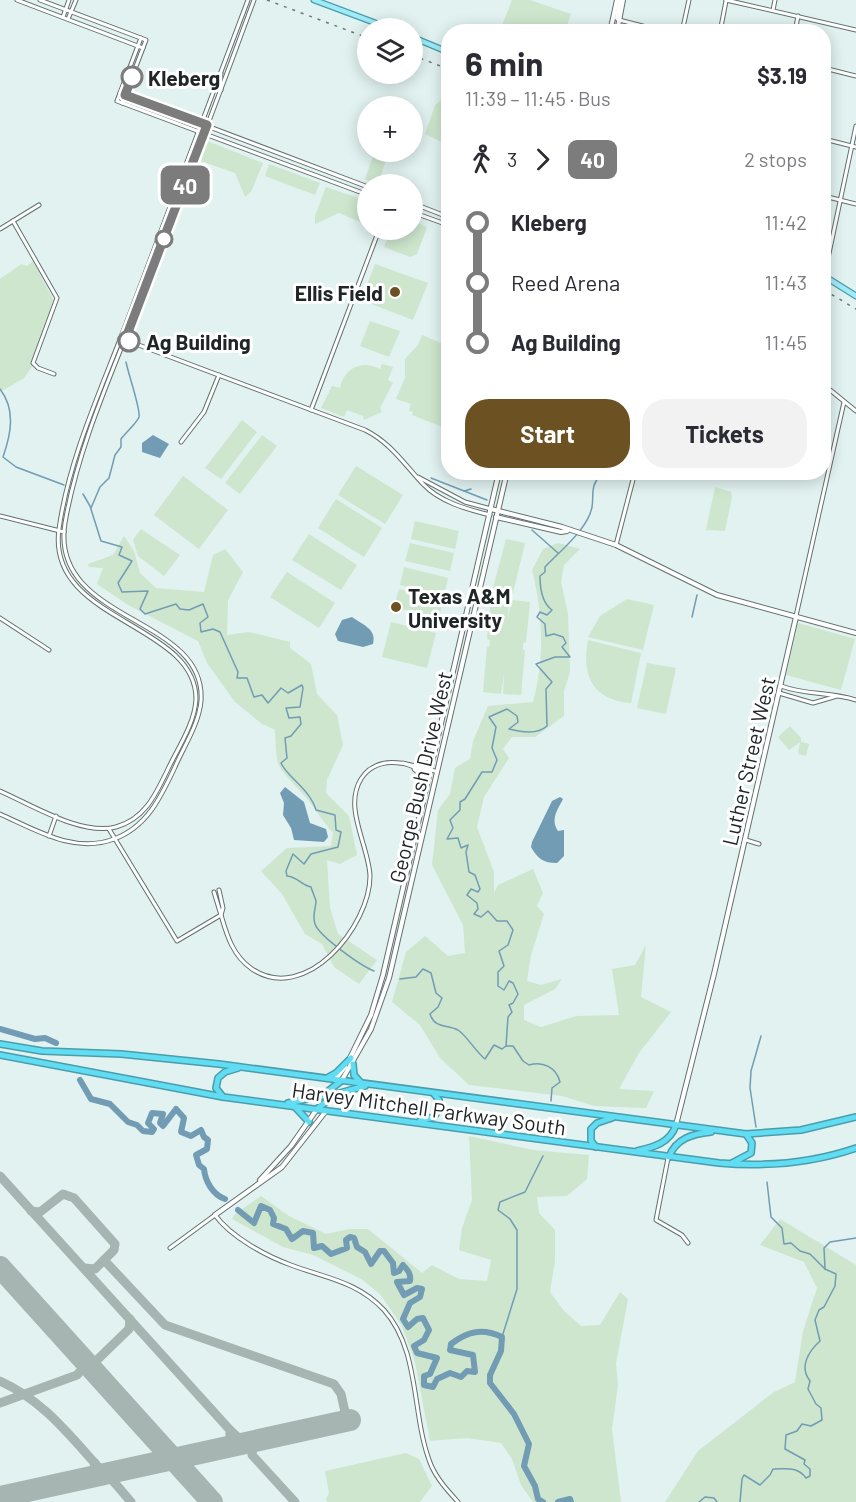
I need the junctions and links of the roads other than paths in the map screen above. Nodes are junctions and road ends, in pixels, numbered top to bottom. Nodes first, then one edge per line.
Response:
1 (17, 0) edge
2 (40, 0) edge
3 (69, 0) edge
4 (248, 0) edge
5 (254, 0) edge
6 (315, 0) edge
7 (620, 0) edge
8 (689, 0) edge
9 (726, 0) edge
10 (775, 0) edge
11 (76, 1) edge
12 (65, 10) junction
13 (773, 10) junction
14 (71, 12) junction
15 (798, 16) junction
16 (63, 17) junction
17 (363, 18) edge
18 (68, 19) junction
19 (619, 20) junction
20 (612, 24) edge
21 (618, 24) edge
22 (635, 24) edge
23 (684, 24) edge
24 (722, 24) edge
25 (796, 24) edge
26 (856, 30) edge
27 (124, 32) junction
28 (141, 38) junction
29 (121, 39) junction
30 (423, 42) edge
31 (138, 46) junction
32 (143, 48) junction
33 (441, 49) edge
34 (224, 62) junction
35 (230, 64) junction
36 (831, 70) edge
37 (220, 73) junction
38 (856, 76) edge
39 (221, 90) junction
40 (120, 93) junction
41 (125, 95) junction
42 (122, 103) junction
43 (155, 106) junction
44 (152, 114) junction
45 (201, 123) junction
46 (207, 125) junction
47 (856, 126) edge
48 (198, 132) junction
49 (204, 134) junction
50 (831, 141) edge
51 (854, 146) edge
52 (273, 151) junction
53 (268, 159) junction
54 (357, 183) edge
55 (357, 191) edge
56 (831, 198) edge
57 (841, 200) junction
58 (856, 204) edge
59 (39, 205) dead end
60 (423, 207) edge
61 (441, 214) edge
62 (166, 216) junction
63 (423, 216) edge
64 (172, 218) junction
65 (13, 221) junction
66 (441, 222) edge
67 (0, 229) edge
68 (375, 240) edge
69 (831, 245) edge
70 (831, 281) edge
71 (856, 296) edge
72 (120, 338) junction
73 (125, 340) junction
74 (54, 374) dead end
75 (219, 375) junction
76 (831, 391) edge
77 (844, 402) junction
78 (95, 405) junction
79 (100, 407) junction
80 (311, 410) junction
81 (856, 411) edge
82 (181, 442) dead end
83 (831, 460) edge
84 (418, 477) junction
85 (497, 480) edge
86 (505, 480) edge
87 (632, 480) edge
88 (827, 480) edge
89 (491, 510) junction
90 (497, 511) junction
91 (490, 515) junction
92 (0, 516) edge
93 (496, 517) junction
94 (59, 531) junction
95 (570, 531) junction
96 (64, 532) junction
97 (616, 545) junction
98 (83, 585) junction
99 (79, 588) junction
100 (127, 616) junction
101 (796, 616) junction
102 (0, 618) edge
103 (124, 621) junction
104 (856, 633) edge
105 (49, 650) dead end
106 (781, 686) junction
107 (779, 693) junction
108 (837, 696) junction
109 (856, 700) edge
110 (185, 739) junction
111 (436, 743) junction
112 (412, 765) junction
113 (432, 770) junction
114 (426, 786) junction
115 (0, 791) edge
116 (0, 814) edge
117 (56, 816) junction
118 (109, 829) junction
119 (49, 836) junction
120 (114, 839) junction
121 (746, 840) junction
122 (759, 844) dead end
123 (217, 891) dead end
124 (221, 915) junction
125 (0, 1044) edge
126 (0, 1055) edge
127 (352, 1061) junction
128 (242, 1067) junction
129 (325, 1079) junction
130 (338, 1080) junction
131 (361, 1083) junction
132 (373, 1085) junction
133 (432, 1093) junction
134 (223, 1097) junction
135 (281, 1104) junction
136 (294, 1106) junction
137 (317, 1109) junction
138 (326, 1111) junction
139 (614, 1117) junction
140 (856, 1117) edge
141 (309, 1122) junction
142 (413, 1122) junction
143 (676, 1125) junction
144 (722, 1131) junction
145 (746, 1134) junction
146 (596, 1147) junction
147 (856, 1149) edge
148 (636, 1152) junction
149 (669, 1157) junction
150 (728, 1164) junction
151 (257, 1183) junction
152 (215, 1215) junction
153 (688, 1242) dead end
154 (170, 1248) dead end
155 (458, 1502) edge

1 - 16 street
2 - 12 street
3 - 12 street
4 - 34 street
5 - 35 street
6 - 17 main road
7 - 19 main road
7 - 20 main road
8 - 23 street
9 - 13 street
9 - 24 street
10 - 13 street
11 - 14 street
12 - 14 street
12 - 16 street
13 - 15 street
14 - 18 street
14 - 27 street
15 - 25 street
15 - 26 street
16 - 18 street
18 - 29 street
19 - 21 main road
19 - 22 street
27 - 28 street
27 - 29 street
28 - 31 street
28 - 32 street
29 - 31 street
30 - 33 main road
31 - 32 street
31 - 40 street
32 - 41 street
34 - 35 street
34 - 37 street
35 - 39 street
36 - 38 street
37 - 39 street
37 - 45 street
39 - 46 street
40 - 41 street
40 - 42 street
41 - 42 street
41 - 43 street
42 - 44 street
43 - 44 street
43 - 45 street
44 - 48 street
45 - 46 street
45 - 48 street
46 - 49 street
46 - 52 street
47 - 51 street
48 - 49 street
48 - 62 street
49 - 53 street
49 - 64 street
50 - 51 street
51 - 57 street
52 - 53 street
52 - 54 street
53 - 55 street
56 - 57 street
57 - 58 street
57 - 69 street
59 - 65 street
60 - 61 street
62 - 64 street
62 - 72 street
63 - 66 street
64 - 73 street
65 - 67 street
65 - 74 street
68 - 80 street
70 - 71 main road
72 - 73 street
72 - 78 street
73 - 75 street
73 - 79 street
75 - 80 street
75 - 82 street
76 - 77 street
77 - 81 street
77 - 83 street, Luther Street West
78 - 79 street
78 - 94 street
79 - 96 street
80 - 84 street
84 - 89 street
84 - 91 street
85 - 89 main road, George Bush Drive West
86 - 90 main road, George Bush Drive West
87 - 97 street
88 - 101 street, Luther Street West
89 - 90 main road
89 - 91 main road, George Bush Drive West
90 - 93 main road, George Bush Drive West
90 - 95 main road
91 - 93 main road
91 - 111 main road, George Bush Drive West
92 - 94 street
93 - 95 main road
93 - 113 main road, George Bush Drive West
94 - 96 street
94 - 99 street
95 - 97 main road
96 - 98 street
97 - 101 main road
98 - 99 street
98 - 100 street
99 - 103 street
100 - 103 street
100 - 110 street
101 - 104 main road
101 - 106 main road, Luther Street West
102 - 105 street
103 - 110 street
106 - 107 main road, Luther Street West
106 - 108 street
107 - 108 street
107 - 121 main road, Luther Street West
108 - 109 street
110 - 118 street
110 - 120 street
111 - 112 street
111 - 113 main road, George Bush Drive West
112 - 113 street
112 - 114 street
112 - 124 street
113 - 114 main road, George Bush Drive West
113 - 127 main road, George Bush Drive West
114 - 127 main road, George Bush Drive West
115 - 117 street
116 - 119 street
117 - 118 street
117 - 119 street
118 - 120 street
119 - 120 street
120 - 124 street
121 - 122 street
121 - 143 main road, Luther Street West
123 - 124 street
125 - 128 highway, Harvey Mitchell Parkway South
126 - 134 highway, Harvey Mitchell Parkway South
127 - 129 highway
127 - 130 main road, George Bush Drive West
127 - 131 highway
128 - 129 highway, Harvey Mitchell Parkway South
128 - 134 highway
129 - 130 highway, Harvey Mitchell Parkway South
130 - 131 highway, Harvey Mitchell Parkway South
130 - 135 highway
131 - 132 highway, Harvey Mitchell Parkway South
132 - 133 highway, Harvey Mitchell Parkway South
132 - 137 highway
133 - 139 highway, Harvey Mitchell Parkway South
133 - 142 highway
134 - 135 highway, Harvey Mitchell Parkway South
135 - 136 highway, Harvey Mitchell Parkway South
136 - 137 highway, Harvey Mitchell Parkway South
136 - 141 highway
137 - 138 highway, Harvey Mitchell Parkway South
137 - 141 main road
138 - 142 highway, Harvey Mitchell Parkway South
138 - 151 main road
139 - 143 highway, Harvey Mitchell Parkway South
139 - 146 highway
140 - 145 highway, Harvey Mitchell Parkway South
141 - 151 main road
142 - 146 highway, Harvey Mitchell Parkway South
143 - 144 highway, Harvey Mitchell Parkway South
143 - 148 highway
144 - 145 highway, Harvey Mitchell Parkway South
144 - 149 highway
145 - 150 highway
146 - 148 highway, Harvey Mitchell Parkway South
147 - 150 highway, Harvey Mitchell Parkway South
148 - 149 highway, Harvey Mitchell Parkway South
149 - 150 highway, Harvey Mitchell Parkway South
149 - 153 street
151 - 152 main road
152 - 154 street
152 - 155 street

